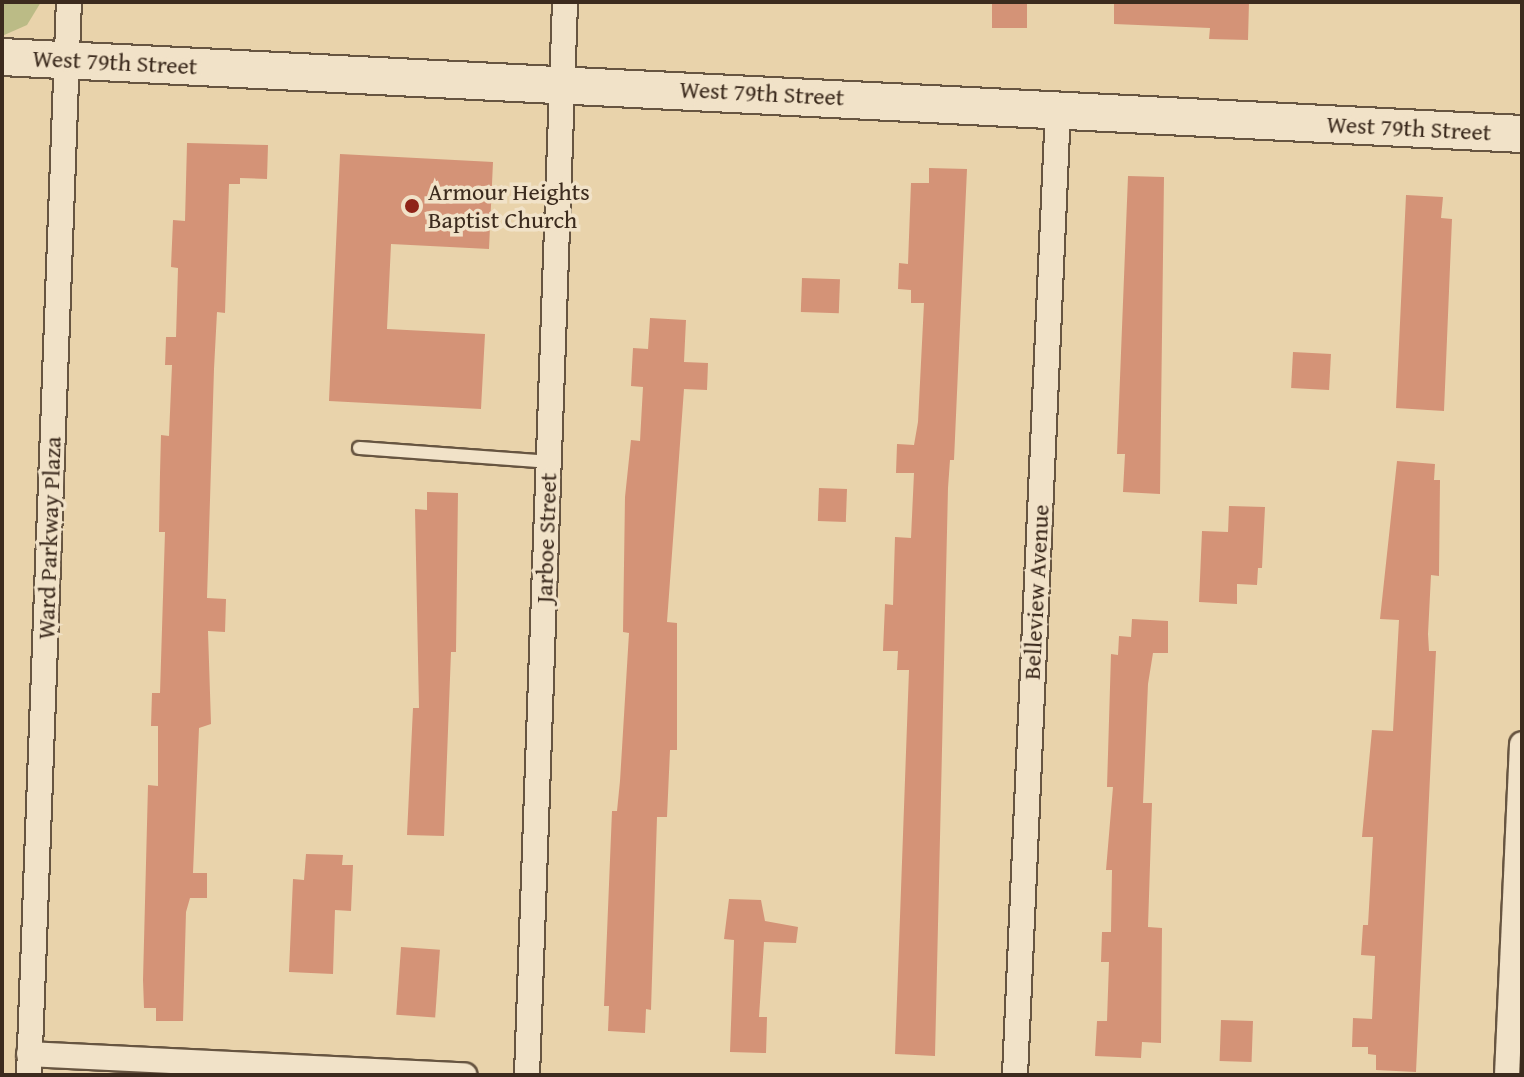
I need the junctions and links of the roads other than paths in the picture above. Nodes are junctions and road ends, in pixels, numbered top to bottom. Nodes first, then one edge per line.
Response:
1 (69, 2) edge
2 (565, 2) edge
3 (2, 57) edge
4 (66, 60) junction
5 (562, 83) junction
6 (1058, 108) junction
7 (1522, 134) edge
8 (359, 448) dead end
9 (548, 462) junction
10 (1522, 744) edge
11 (29, 1064) edge
12 (464, 1075) edge
13 (527, 1075) edge
14 (1015, 1075) edge
15 (1507, 1075) edge

1 - 4 street, Ward Parkway Plaza
2 - 5 street, Jarboe Street
3 - 4 street, West 79th Street
4 - 5 street, West 79th Street
4 - 11 street, Ward Parkway Plaza
5 - 6 street, West 79th Street
5 - 9 street, Jarboe Street
6 - 7 street, West 79th Street
6 - 14 street, Belleview Avenue
8 - 9 lane
9 - 13 street, Jarboe Street
10 - 15 street
11 - 12 street

